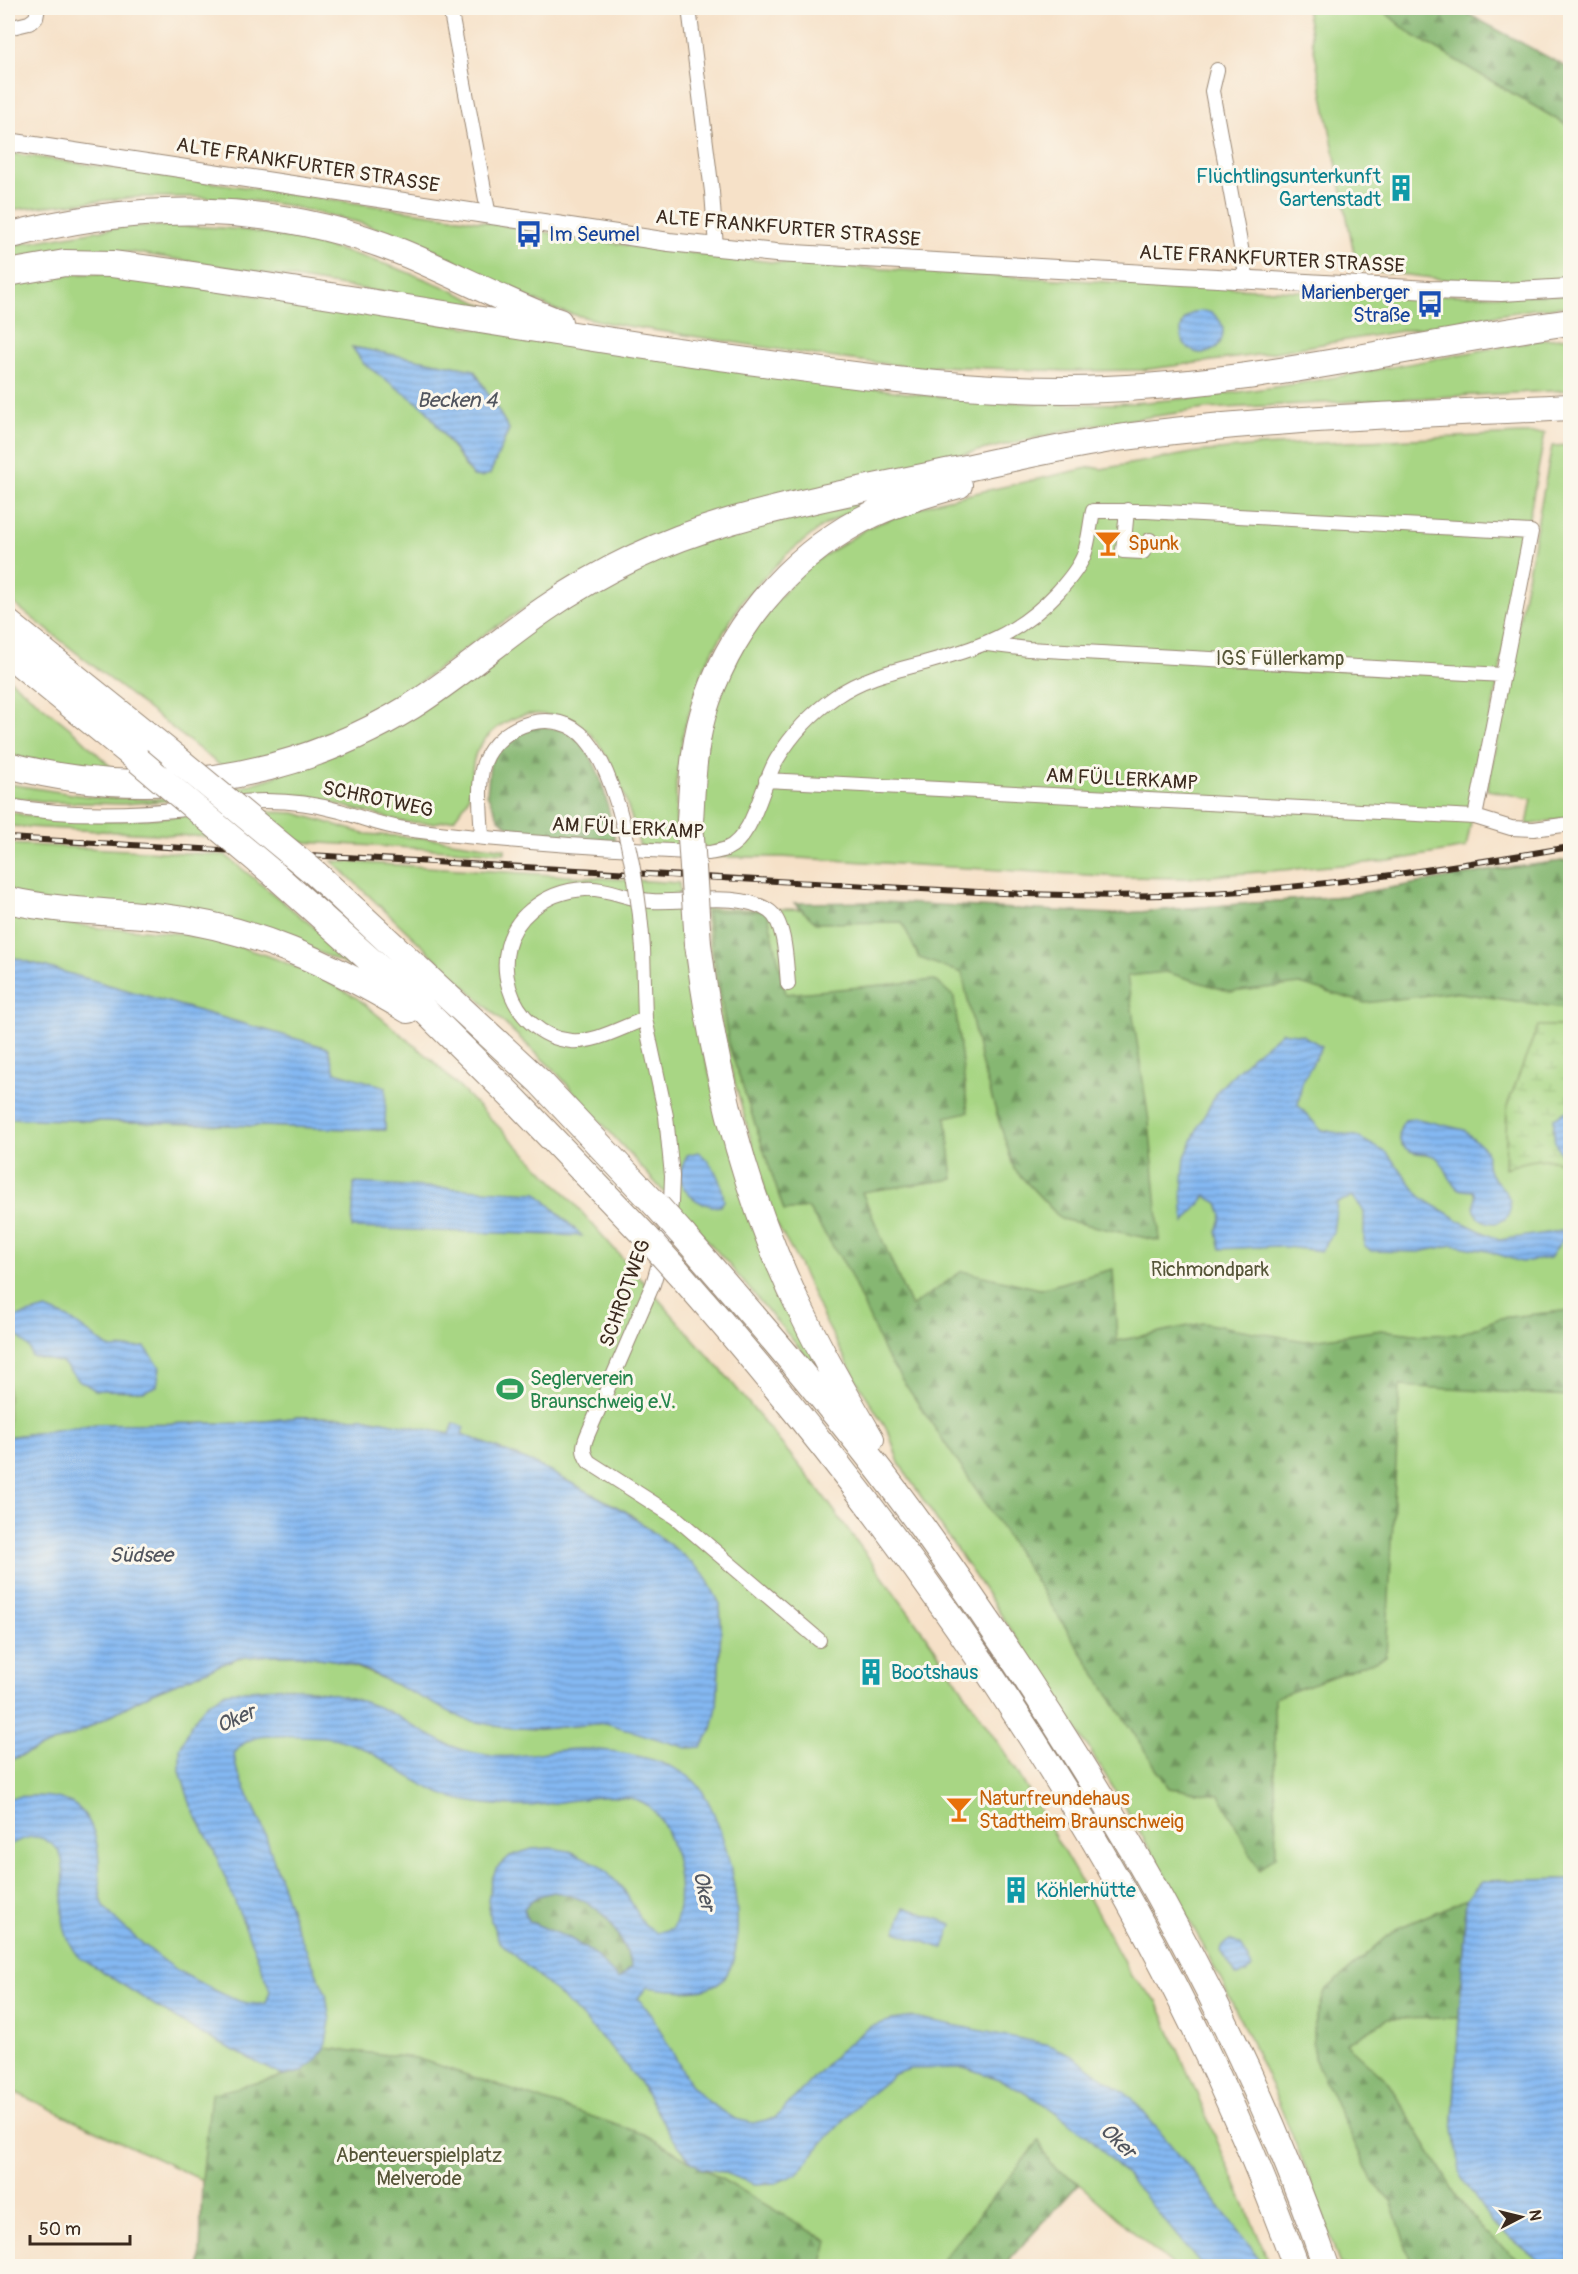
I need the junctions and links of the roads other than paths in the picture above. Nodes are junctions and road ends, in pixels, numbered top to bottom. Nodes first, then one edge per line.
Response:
1 (38, 8) edge
2 (450, 8) edge
3 (689, 8) edge
4 (8, 28) edge
5 (1217, 70) dead end
6 (8, 142) edge
7 (112, 215) junction
8 (489, 216) junction
9 (8, 218) edge
10 (8, 236) edge
11 (716, 247) junction
12 (8, 273) edge
13 (1247, 280) junction
14 (1570, 288) edge
15 (1570, 322) edge
16 (631, 344) junction
17 (1570, 407) edge
18 (1186, 431) junction
19 (1127, 510) junction
20 (1150, 540) dead end
21 (8, 623) edge
22 (985, 644) junction
23 (8, 654) edge
24 (1503, 675) junction
25 (8, 765) edge
26 (766, 780) junction
27 (8, 806) edge
28 (1475, 817) junction
29 (1570, 824) edge
30 (482, 836) junction
31 (8, 900) edge
32 (788, 984) dead end
33 (645, 1019) junction
34 (447, 1033) junction
35 (922, 1528) junction
36 (819, 1640) dead end
37 (1296, 2266) edge
38 (1326, 2266) edge

1 - 4 street
2 - 8 street
3 - 11 street
5 - 13 street
6 - 8 street, ALTE FRANKFURTER STRASSE
7 - 9 highway
7 - 10 highway
7 - 16 highway
8 - 11 street, ALTE FRANKFURTER STRASSE
11 - 13 street, ALTE FRANKFURTER STRASSE
12 - 16 highway
13 - 14 street, ALTE FRANKFURTER STRASSE
15 - 16 highway
17 - 18 highway
18 - 25 highway
18 - 35 highway, bridge
19 - 20 street
19 - 22 street, AM FÜLLERKAMP
19 - 24 street, AM FÜLLERKAMP
21 - 35 highway, bridge
22 - 24 street, AM FÜLLERKAMP
22 - 26 street, AM FÜLLERKAMP
23 - 34 highway, bridge
24 - 28 street, AM FÜLLERKAMP
26 - 28 street, AM FÜLLERKAMP
26 - 30 street, AM FÜLLERKAMP
27 - 30 street, SCHROTWEG
28 - 29 street, AM FÜLLERKAMP
30 - 33 street, SCHROTWEG, bridge
31 - 34 highway
32 - 33 street
33 - 36 street, SCHROTWEG
34 - 37 highway, bridge
35 - 38 highway

